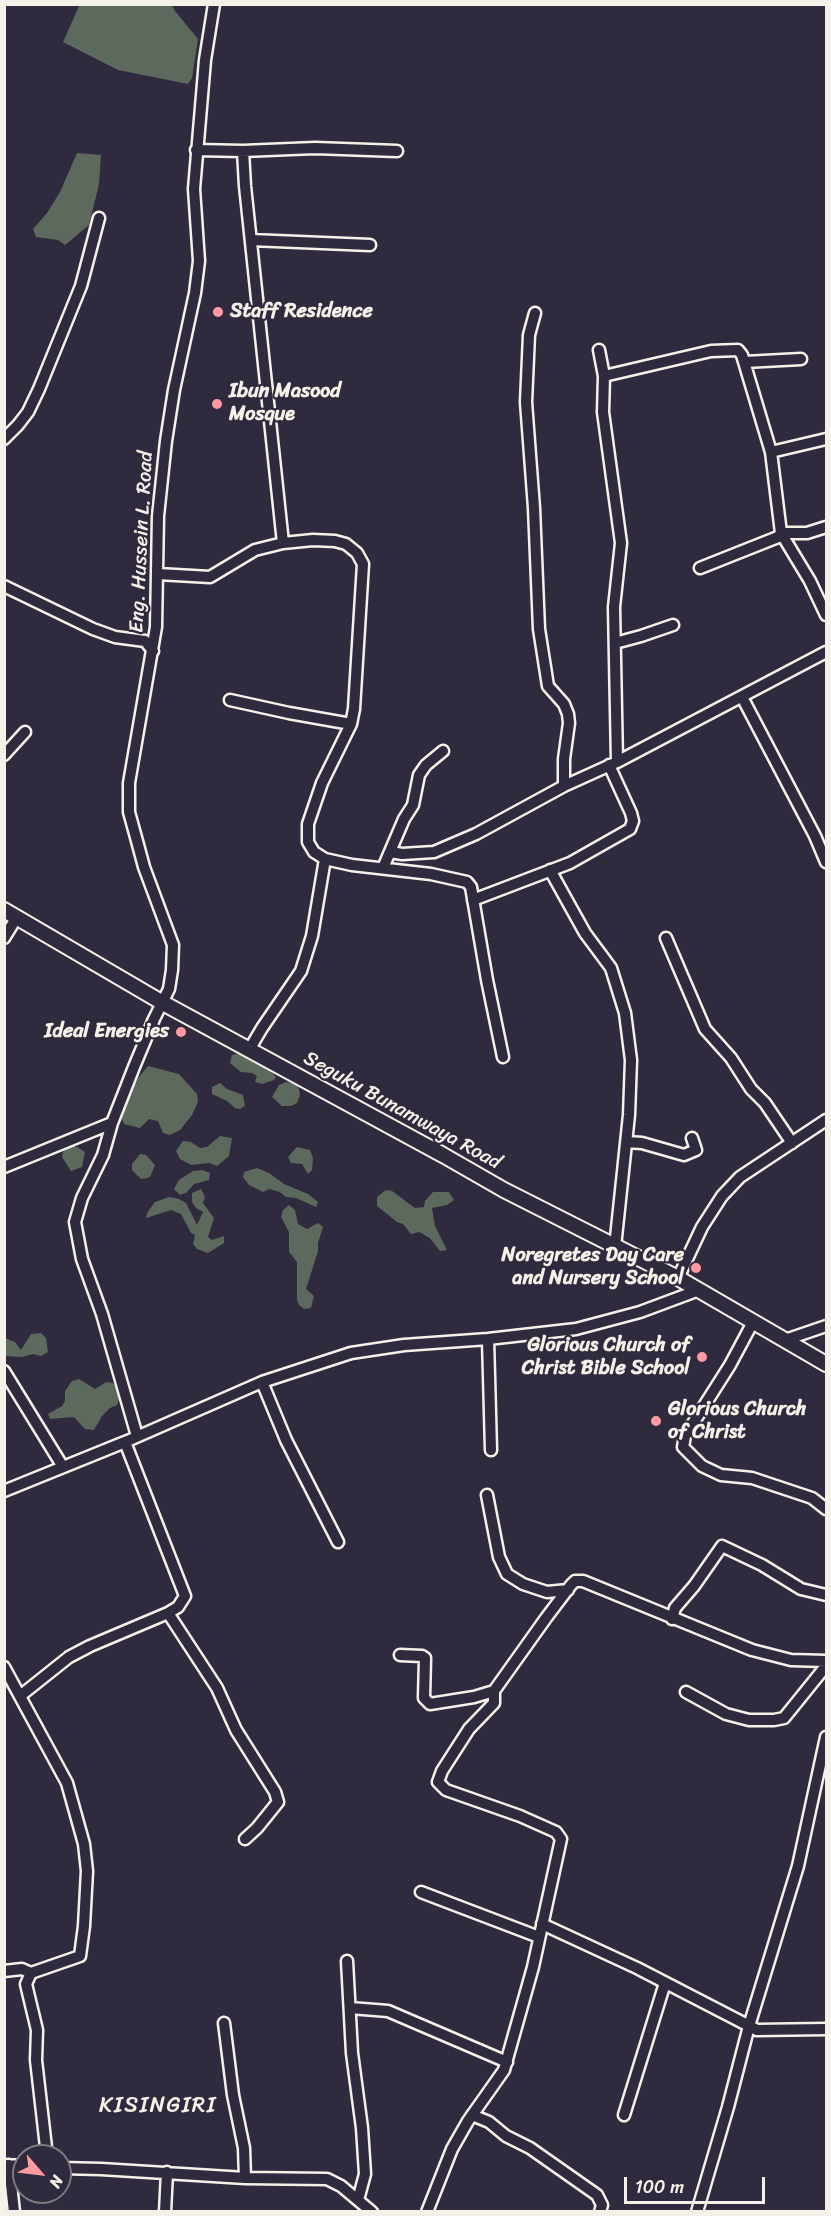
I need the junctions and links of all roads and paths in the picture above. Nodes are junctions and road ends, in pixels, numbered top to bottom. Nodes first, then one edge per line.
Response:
1 (214, 4) edge
2 (196, 150) junction
3 (243, 151) junction
4 (397, 151) dead end
5 (99, 218) dead end
6 (251, 240) junction
7 (370, 245) dead end
8 (535, 313) dead end
9 (599, 350) dead end
10 (801, 359) dead end
11 (746, 362) junction
12 (604, 376) junction
13 (4, 438) edge
14 (826, 438) edge
15 (771, 452) junction
16 (826, 527) edge
17 (781, 533) junction
18 (283, 543) junction
19 (700, 568) dead end
20 (158, 574) junction
21 (4, 586) edge
22 (826, 615) edge
23 (673, 625) dead end
24 (615, 643) junction
25 (153, 651) junction
26 (826, 652) edge
27 (742, 697) junction
28 (230, 700) dead end
29 (351, 724) junction
30 (25, 732) dead end
31 (443, 751) dead end
32 (4, 755) edge
33 (613, 763) junction
34 (564, 786) junction
35 (826, 830) edge
36 (815, 836) junction
37 (391, 852) junction
38 (325, 859) junction
39 (826, 862) edge
40 (382, 868) junction
41 (550, 870) junction
42 (473, 900) junction
43 (11, 914) edge
44 (4, 938) edge
45 (666, 938) dead end
46 (163, 1003) junction
47 (249, 1050) junction
48 (503, 1057) dead end
49 (826, 1120) edge
50 (112, 1123) junction
51 (693, 1138) dead end
52 (627, 1142) junction
53 (792, 1143) junction
54 (4, 1167) edge
55 (615, 1247) junction
56 (678, 1278) junction
57 (699, 1290) junction
58 (753, 1322) junction
59 (826, 1326) edge
60 (488, 1340) junction
61 (785, 1340) junction
62 (826, 1364) edge
63 (4, 1371) edge
64 (262, 1382) junction
65 (137, 1436) junction
66 (125, 1442) junction
67 (491, 1450) dead end
68 (63, 1467) junction
69 (4, 1491) edge
70 (487, 1495) dead end
71 (826, 1509) edge
72 (338, 1542) dead end
73 (568, 1590) junction
74 (826, 1595) edge
75 (168, 1613) junction
76 (672, 1619) junction
77 (400, 1655) dead end
78 (826, 1661) edge
79 (826, 1666) edge
80 (4, 1667) edge
81 (494, 1691) junction
82 (686, 1692) dead end
83 (20, 1696) junction
84 (826, 1737) edge
85 (245, 1839) dead end
86 (421, 1892) dead end
87 (542, 1924) junction
88 (539, 1937) junction
89 (347, 1961) dead end
90 (4, 1971) edge
91 (31, 1973) junction
92 (665, 1983) junction
93 (350, 2008) junction
94 (224, 2023) dead end
95 (749, 2026) junction
96 (826, 2029) edge
97 (507, 2062) junction
98 (472, 2115) junction
99 (624, 2115) dead end
100 (46, 2144) edge
101 (7, 2165) edge
102 (72, 2168) edge
103 (167, 2172) junction
104 (245, 2178) junction
105 (358, 2200) junction
106 (14, 2211) edge
107 (165, 2211) edge
108 (372, 2211) edge
109 (427, 2211) edge
110 (600, 2211) edge
111 (697, 2211) edge

1 - 2 street, Eng. Hussein L. Road
2 - 3 street
2 - 20 street, Eng. Hussein L. Road
3 - 4 street
3 - 6 street
5 - 13 street
6 - 7 street
6 - 18 street
8 - 34 street
9 - 12 street
10 - 11 street
11 - 12 street
11 - 15 street
12 - 24 street
14 - 15 street
15 - 17 street
16 - 17 street
17 - 19 street
17 - 22 street
18 - 20 street
18 - 29 street
20 - 25 street, Eng. Hussein L. Road
21 - 25 street
23 - 24 street
24 - 33 street
25 - 46 street, Eng. Hussein L. Road
26 - 27 street
27 - 33 street
27 - 36 street
28 - 29 street
29 - 38 street
30 - 32 street
31 - 37 street
33 - 34 street
33 - 41 street
34 - 37 street
35 - 36 street
36 - 39 street
37 - 40 street
38 - 40 street
38 - 47 street
40 - 42 street
41 - 42 street
41 - 52 street
42 - 48 street
43 - 44 street
43 - 46 main road, Seguku Bunamwaya Road
45 - 53 street
46 - 47 main road, Seguku Bunamwaya Road
46 - 50 street, Eng. Hussein L. Road
47 - 55 main road, Seguku Bunamwaya Road
49 - 53 street
50 - 54 street
50 - 65 street, Eng. Hussein L. Road
51 - 52 street
52 - 55 street
53 - 56 street
55 - 56 main road, Seguku Bunamwaya Road
56 - 57 main road, Seguku Bunamwaya Road
57 - 58 main road, Seguku Bunamwaya Road
57 - 60 street
58 - 61 main road, Seguku Bunamwaya Road
58 - 71 street
59 - 61 street
60 - 64 street
60 - 67 street
61 - 62 main road, Seguku Bunamwaya Road
63 - 68 street
64 - 65 street
64 - 72 street
65 - 66 street
66 - 68 street
66 - 75 street
68 - 69 street
70 - 73 street
73 - 76 street
73 - 81 street
74 - 76 street
75 - 83 street
75 - 85 street
76 - 78 street
77 - 81 street
79 - 82 street
80 - 83 street
81 - 87 street
83 - 91 street
84 - 95 street
86 - 88 street
87 - 88 street
87 - 92 street
88 - 97 street
89 - 93 street
90 - 91 street
91 - 100 street
92 - 95 street
92 - 99 street
93 - 97 street
93 - 105 street
94 - 104 street
95 - 96 street
95 - 111 street
97 - 98 street
98 - 109 street
98 - 110 street
101 - 106 street
102 - 103 street
103 - 104 street
103 - 107 street
104 - 105 street
105 - 108 street

